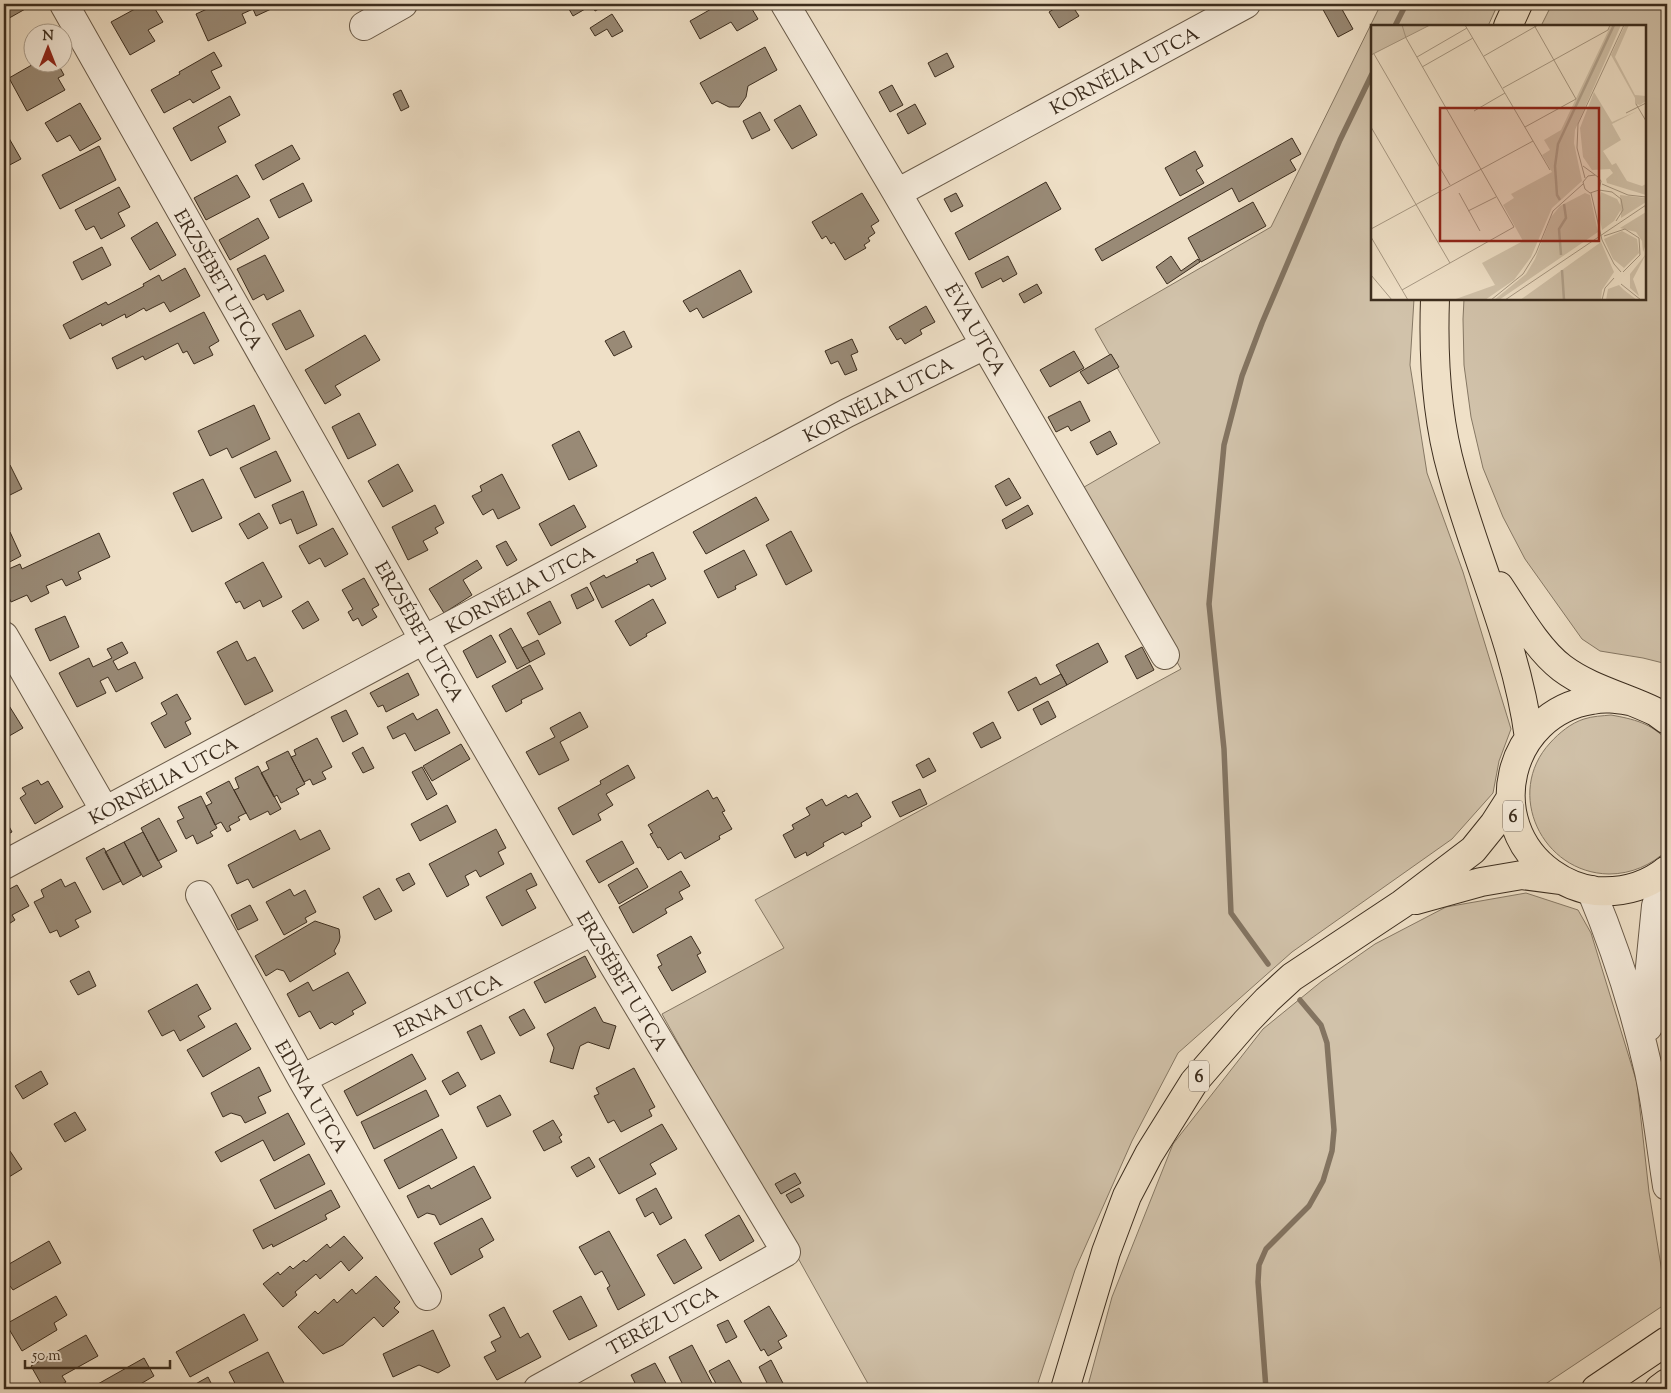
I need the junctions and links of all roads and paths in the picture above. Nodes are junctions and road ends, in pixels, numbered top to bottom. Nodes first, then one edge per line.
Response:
1 (64, 4) edge
2 (403, 4) edge
3 (785, 4) edge
4 (1246, 4) edge
5 (1518, 4) edge
6 (1508, 25) edge
7 (364, 26) dead end
8 (897, 193) junction
9 (1435, 300) edge
10 (985, 345) junction
11 (1480, 558) junction
12 (4, 636) edge
13 (424, 640) junction
14 (1165, 655) dead end
15 (1630, 701) junction
16 (1667, 720) edge
17 (1529, 738) junction
18 (1510, 799) junction
19 (104, 811) junction
20 (4, 865) edge
21 (1667, 871) edge
22 (1561, 880) junction
23 (1591, 890) junction
24 (200, 895) dead end
25 (1402, 904) junction
26 (593, 931) junction
27 (1649, 1073) junction
28 (302, 1079) junction
29 (1667, 1186) edge
30 (786, 1252) joint
31 (427, 1296) dead end
32 (1667, 1341) edge
33 (1667, 1383) edge
34 (538, 1389) edge
35 (1065, 1389) edge
36 (1596, 1389) edge
37 (1658, 1389) edge

1 - 13 street, ERZSÉBET UTCA
2 - 7 street
3 - 8 street, ÉVA UTCA
4 - 8 street, KORNÉLIA UTCA
5 - 6 main road
8 - 10 street, ÉVA UTCA
9 - 11 main road, 6
10 - 13 street, KORNÉLIA UTCA
10 - 14 street, ÉVA UTCA
11 - 15 main road, 6
11 - 17 main road, 6
12 - 19 street
13 - 19 street, KORNÉLIA UTCA
13 - 26 street, ERZSÉBET UTCA
15 - 16 main road, 6
15 - 17 main road, 6
17 - 18 main road, 6
18 - 22 main road, 6
18 - 25 main road, 6
19 - 20 street, KORNÉLIA UTCA
21 - 23 main road, 6
21 - 27 street
22 - 23 main road, 6
22 - 25 main road, 6
23 - 27 street
24 - 28 street, EDINA UTCA
25 - 35 main road, 6
26 - 28 street, ERNA UTCA
26 - 30 street, ERZSÉBET UTCA
27 - 29 street
28 - 31 street, EDINA UTCA
30 - 34 street, TERÉZ UTCA
32 - 36 main road
33 - 37 main road

